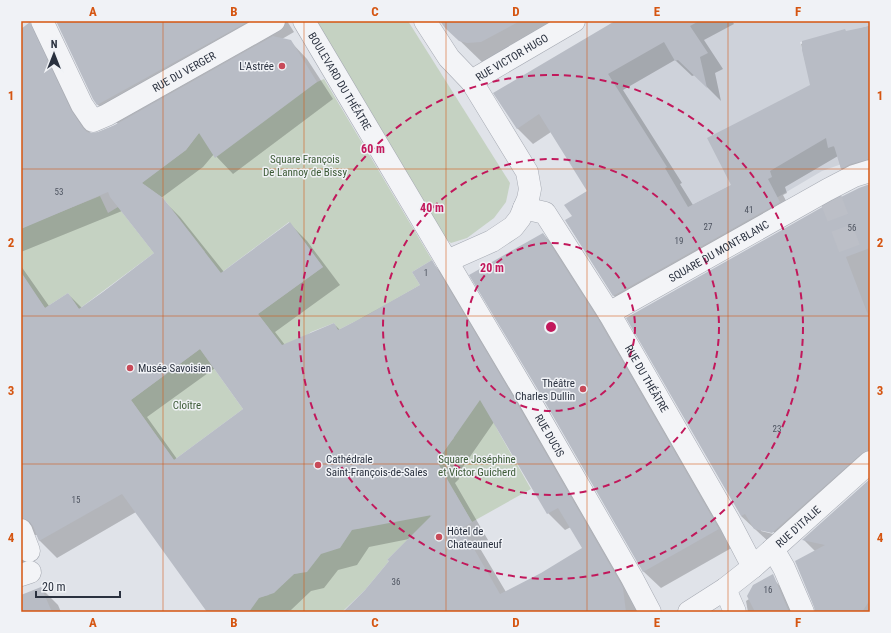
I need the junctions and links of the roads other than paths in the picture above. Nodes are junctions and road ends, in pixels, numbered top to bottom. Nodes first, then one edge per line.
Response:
1 (42, 21) edge
2 (274, 21) edge
3 (304, 21) edge
4 (425, 21) edge
5 (574, 21) edge
6 (472, 82) junction
7 (870, 171) edge
8 (524, 208) junction
9 (447, 261) junction
10 (610, 313) junction
11 (870, 462) edge
12 (21, 530) edge
13 (773, 549) junction
14 (27, 566) edge
15 (753, 567) junction
16 (724, 589) junction
17 (650, 612) edge
18 (688, 612) edge
19 (736, 612) edge
20 (803, 612) edge

1 - 2 street, RUE DU VERGER
3 - 9 street, BOULEVARD DU THÉÂTRE
4 - 6 street
5 - 6 street, RUE VICTOR HUGO
6 - 8 street
7 - 10 street, SQUARE DU MONT-BLANC
8 - 9 street
8 - 10 street, RUE DU THÉÂTRE
9 - 17 street, RUE DUCIS
10 - 15 street, RUE DU THÉÂTRE
11 - 13 street, RUE D'ITALIE
12 - 14 street
13 - 15 street, RUE D'ITALIE
13 - 20 street
15 - 16 street, RUE D'ITALIE
16 - 18 street, RUE D'ITALIE
16 - 19 street

